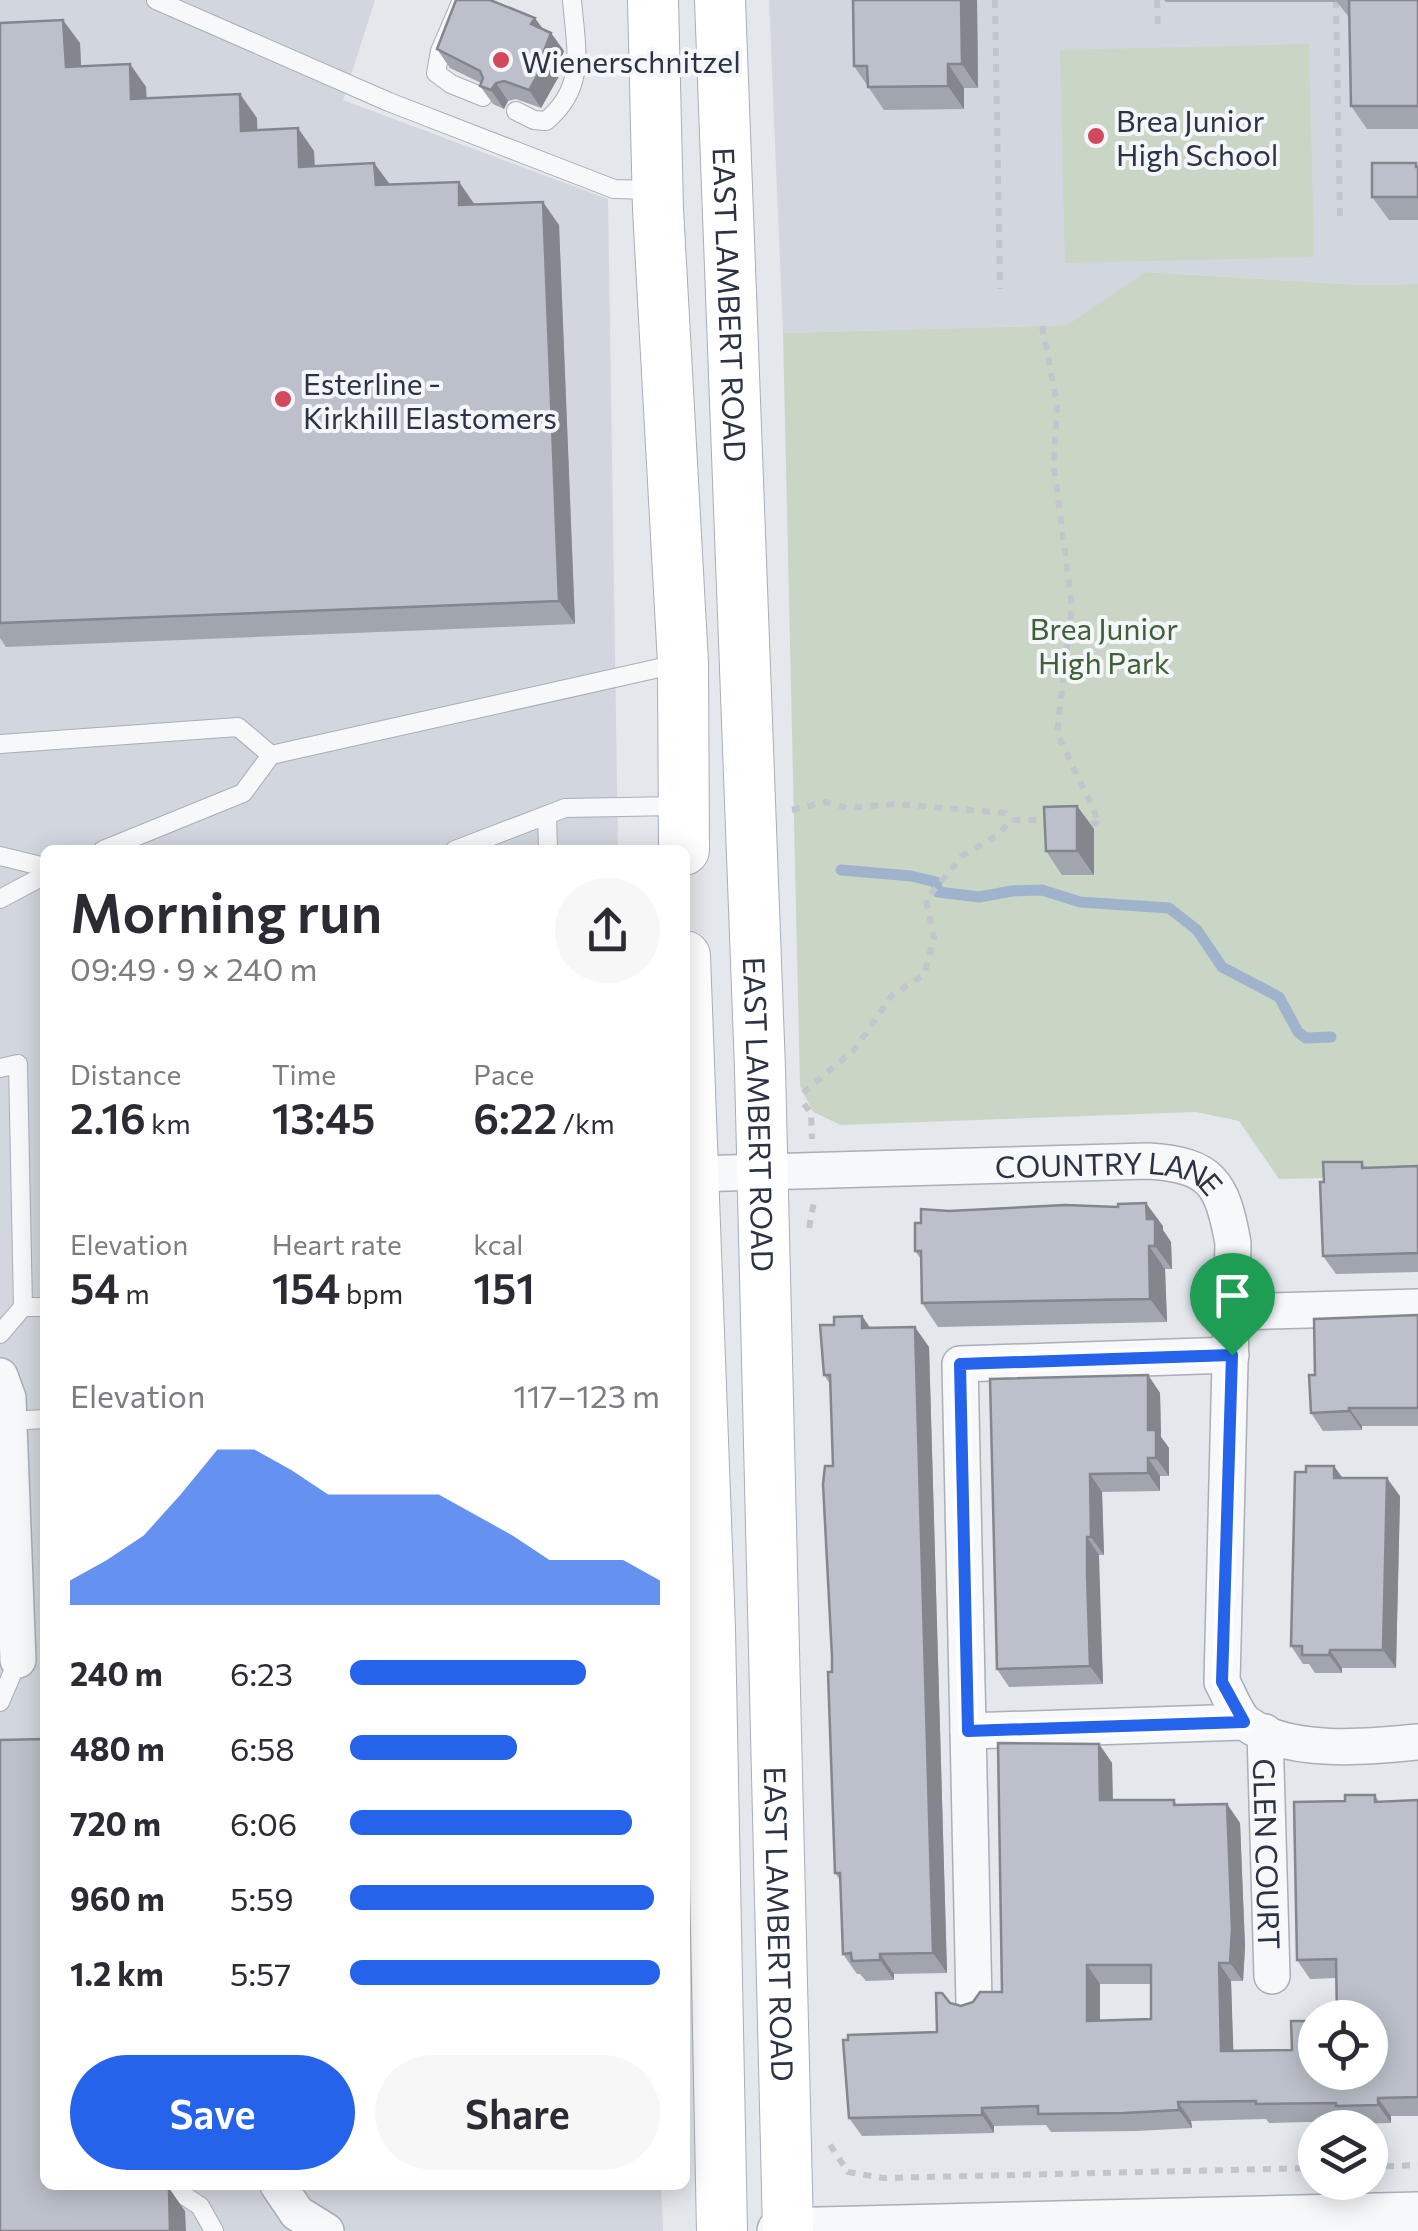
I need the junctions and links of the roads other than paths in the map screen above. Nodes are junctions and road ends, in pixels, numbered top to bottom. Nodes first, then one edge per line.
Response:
1 (156, 0) edge
2 (462, 0) edge
3 (572, 0) edge
4 (653, 0) edge
5 (720, 0) edge
6 (483, 97) edge
7 (516, 111) edge
8 (658, 190) junction
9 (747, 659) junction
10 (683, 663) junction
11 (0, 744) edge
12 (271, 755) junction
13 (547, 816) junction
14 (684, 828) edge
15 (116, 845) edge
16 (469, 845) edge
17 (548, 845) edge
18 (0, 856) edge
19 (40, 866) edge
20 (40, 878) edge
21 (0, 898) edge
22 (0, 1068) edge
23 (690, 1092) edge
24 (762, 1172) junction
25 (693, 1174) junction
26 (23, 1307) junction
27 (40, 1307) edge
28 (1418, 1307) edge
29 (1232, 1312) junction
30 (0, 1334) edge
31 (1232, 1355) junction
32 (4, 1398) edge
33 (40, 1416) edge
34 (21, 1660) edge
35 (0, 1702) edge
36 (1254, 1727) junction
37 (968, 1731) junction
38 (1418, 1742) edge
39 (1272, 1976) dead end
40 (974, 2003) edge
41 (176, 2190) edge
42 (1418, 2215) edge
43 (1065, 2228) edge
44 (214, 2231) edge
45 (722, 2231) edge
46 (780, 2231) edge
47 (788, 2231) edge

1 - 8 lane
2 - 6 lane
3 - 7 lane
4 - 8 main road
5 - 9 main road, EAST LAMBERT ROAD
8 - 10 main road
9 - 10 main road
9 - 24 main road, EAST LAMBERT ROAD
10 - 12 lane
10 - 14 main road
11 - 12 lane
12 - 15 lane
13 - 14 lane
13 - 16 lane
13 - 17 lane
18 - 19 lane
20 - 21 lane
22 - 26 lane
23 - 25 main road, EAST LAMBERT ROAD
24 - 25 street, COUNTRY LANE
24 - 29 street, COUNTRY LANE
24 - 47 main road, EAST LAMBERT ROAD
25 - 45 main road, EAST LAMBERT ROAD
26 - 27 lane
26 - 30 lane
28 - 29 street
29 - 31 street, COUNTRY LANE
31 - 36 street, COUNTRY LANE
31 - 37 street
32 - 33 lane
32 - 34 street
34 - 35 lane
36 - 37 street
36 - 38 street
36 - 39 street, GLEN COURT
37 - 40 street
41 - 44 lane
42 - 43 street
43 - 47 street
46 - 47 street

